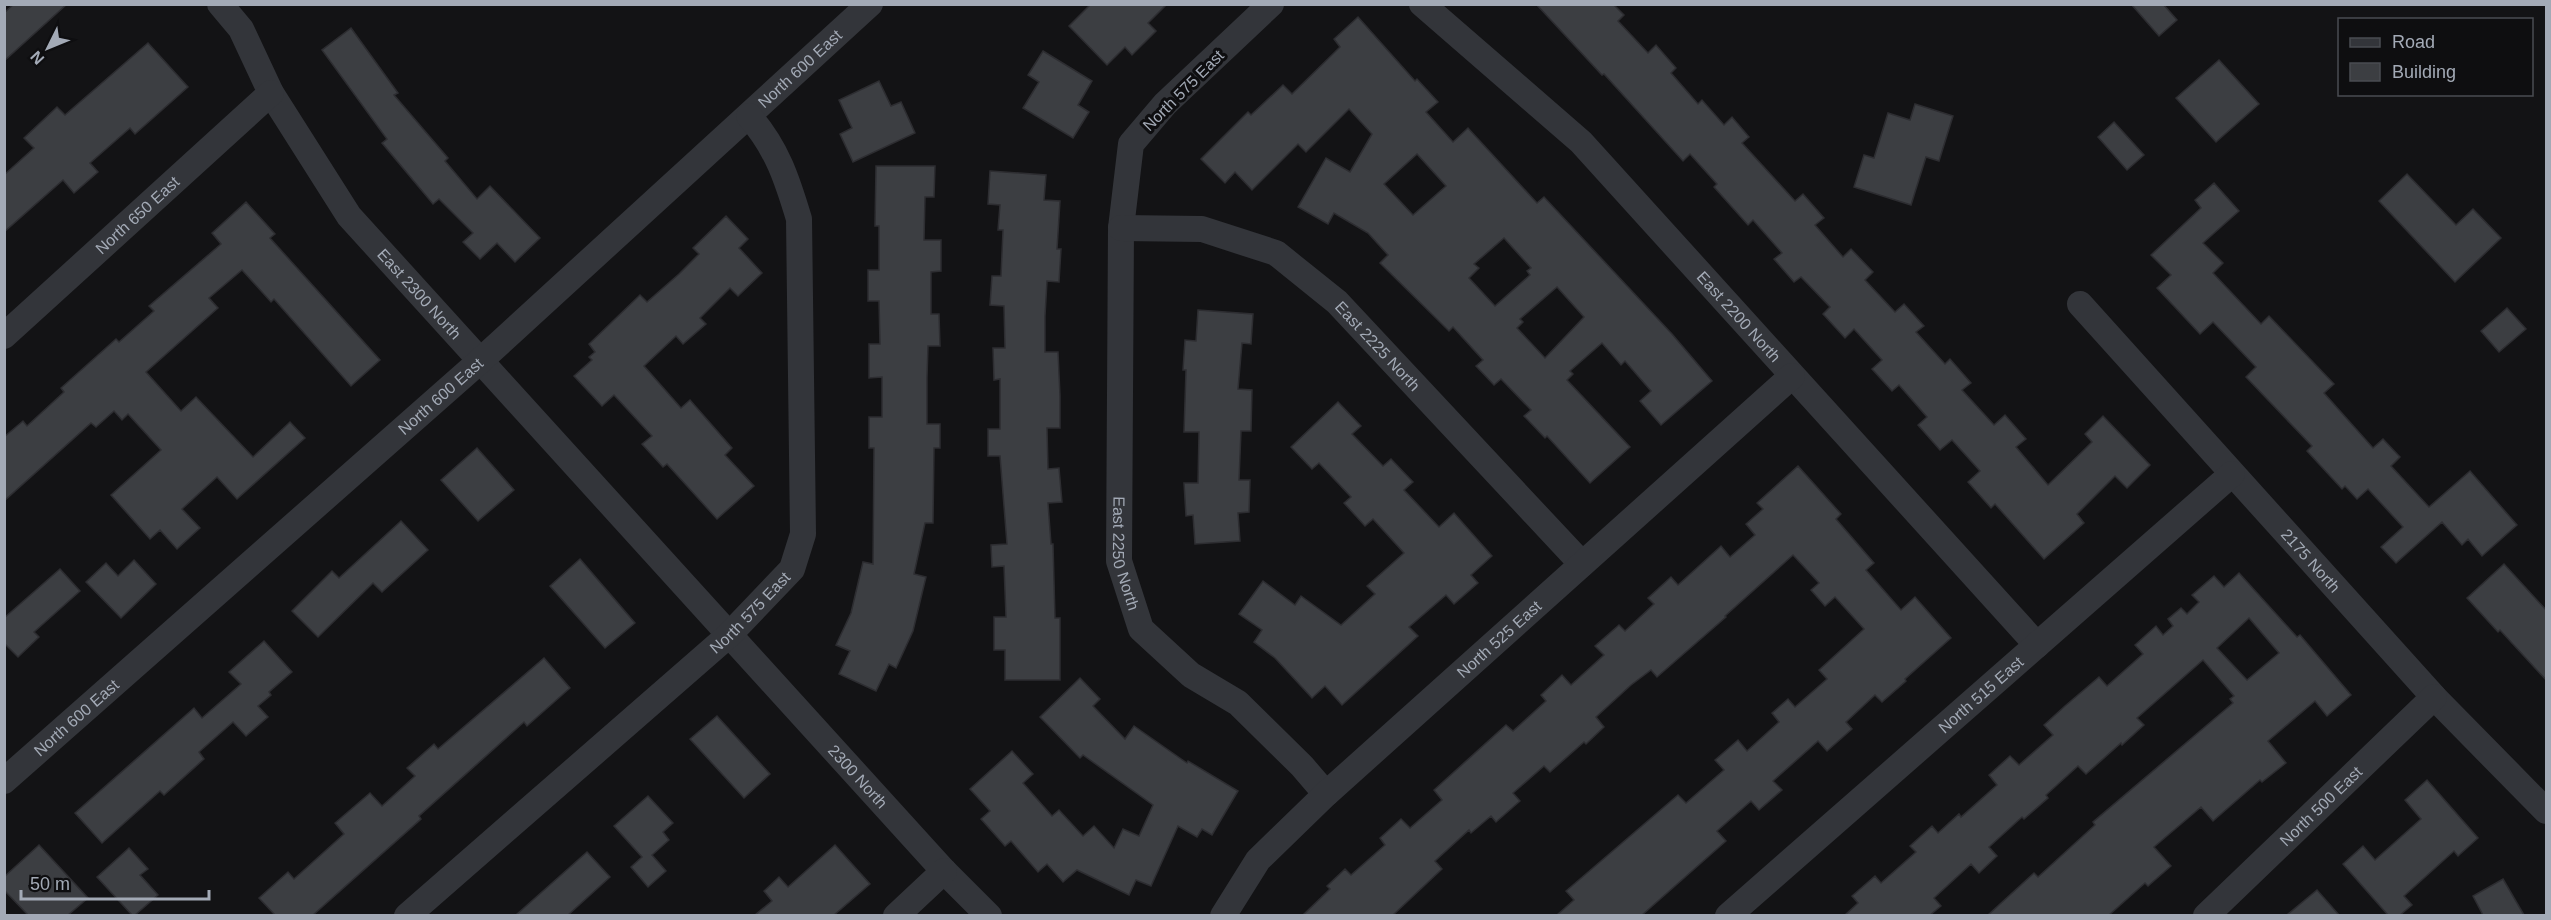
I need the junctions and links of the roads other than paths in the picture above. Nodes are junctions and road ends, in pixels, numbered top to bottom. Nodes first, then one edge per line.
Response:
1 (220, 4) edge
2 (870, 4) edge
3 (1271, 4) edge
4 (1422, 4) edge
5 (271, 93) junction
6 (749, 116) junction
7 (1121, 228) junction
8 (2080, 304) dead end
9 (4, 336) edge
10 (480, 361) junction
11 (1792, 376) junction
12 (2232, 474) junction
13 (1582, 564) junction
14 (729, 635) junction
15 (2037, 645) junction
16 (2434, 696) junction
17 (4, 782) edge
18 (1326, 794) junction
19 (2547, 811) edge
20 (944, 871) junction
21 (407, 915) edge
22 (896, 915) edge
23 (989, 915) edge
24 (1223, 915) edge
25 (1728, 915) edge
26 (2206, 915) edge

1 - 5 street, East 2300 North
2 - 6 street, North 600 East
3 - 7 street, North 575 East
4 - 11 street, East 2200 North
5 - 9 street, North 650 East
5 - 10 street, East 2300 North
6 - 10 street, North 600 East
6 - 14 street, North 575 East
7 - 13 street, East 2225 North
7 - 18 street, East 2250 North
8 - 12 street, 2175 North
10 - 14 street, East 2300 North
10 - 17 street, North 600 East
11 - 13 street, North 525 East
11 - 15 street, East 2200 North
12 - 15 street, North 515 East
12 - 16 street, 2175 North
13 - 18 street, North 525 East
14 - 20 street, 2300 North
14 - 21 street, North 575 East
15 - 25 street, North 515 East
16 - 19 street, 2175 North
16 - 26 street, North 500 East
18 - 24 street, North 525 East
20 - 22 street
20 - 23 street, 2300 North

